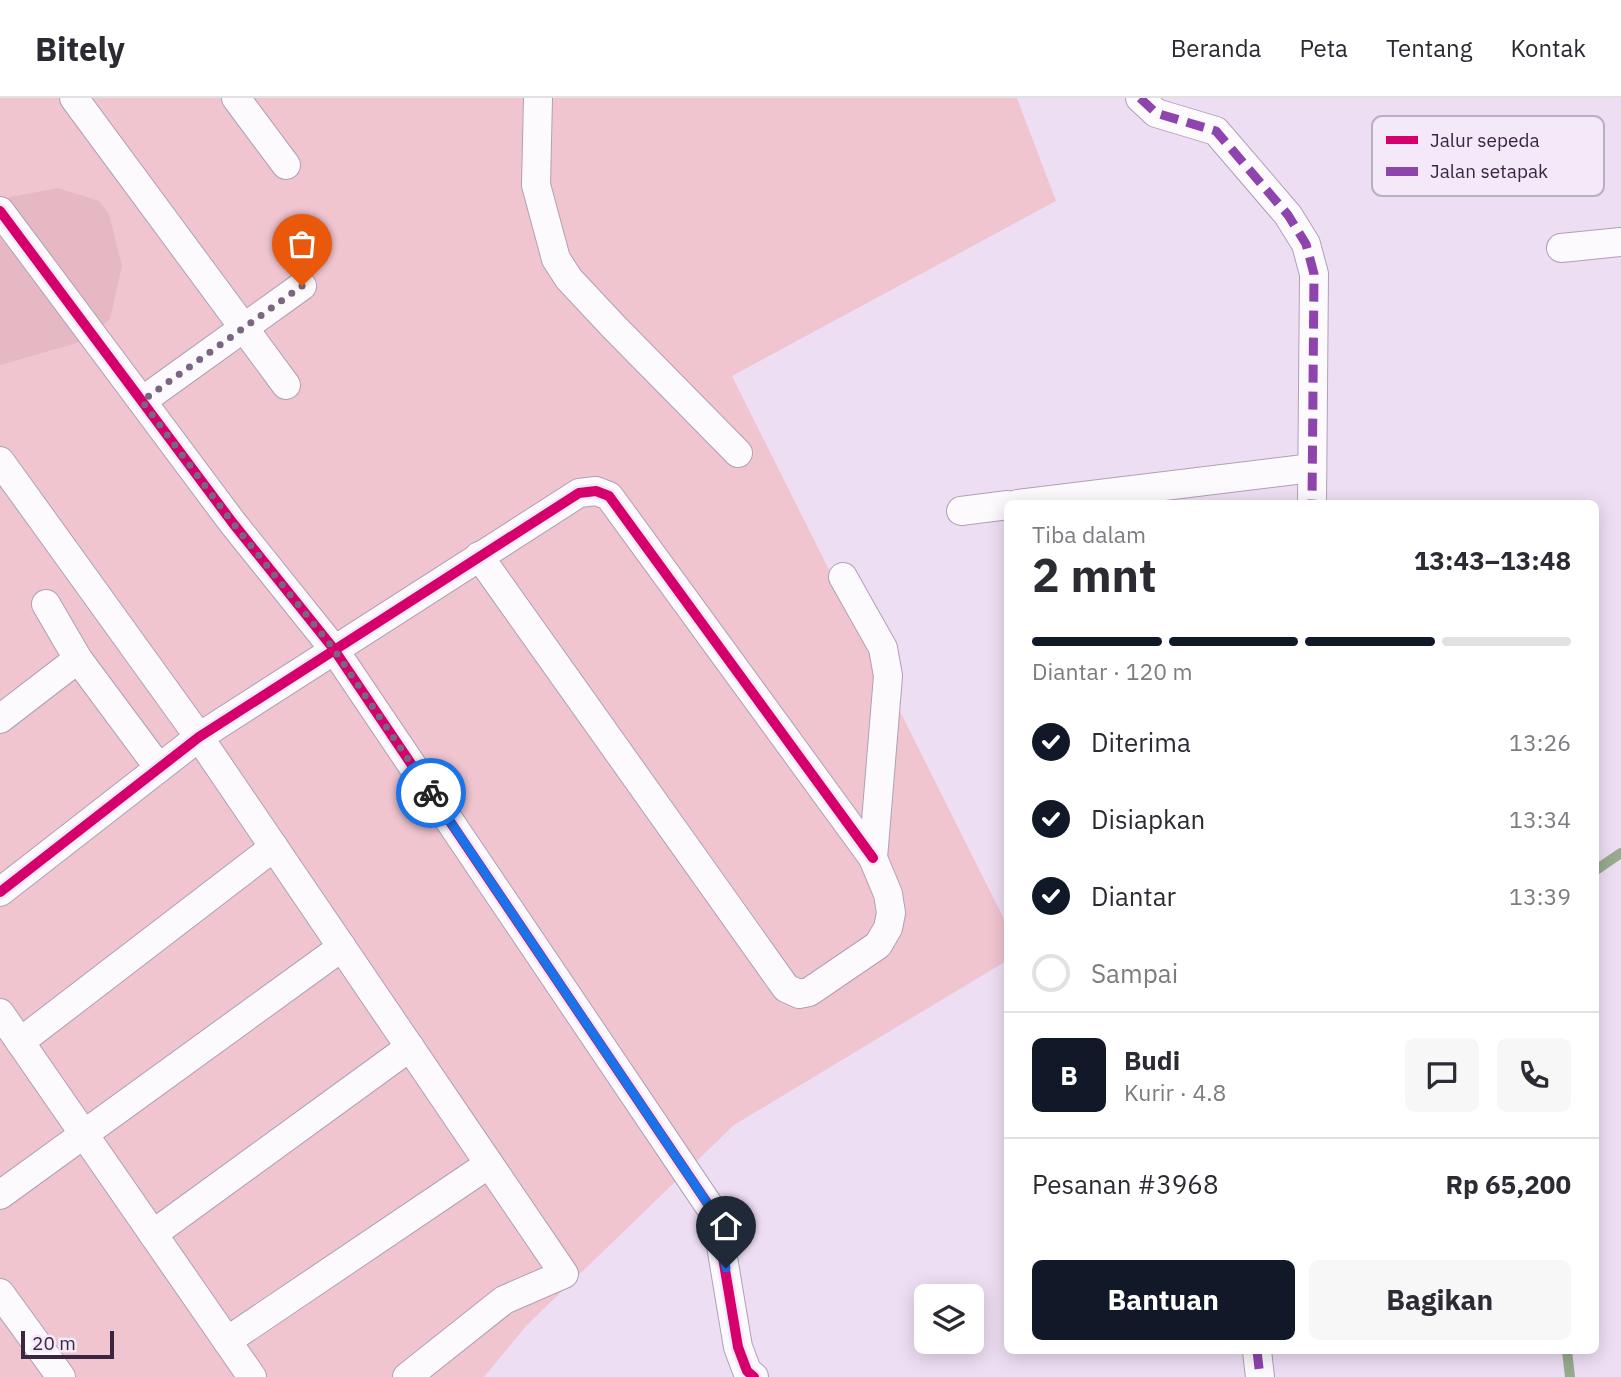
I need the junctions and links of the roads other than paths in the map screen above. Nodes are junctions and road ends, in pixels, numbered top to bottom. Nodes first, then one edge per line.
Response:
1 (74, 98) edge
2 (236, 98) edge
3 (538, 98) edge
4 (1140, 98) edge
5 (286, 165) dead end
6 (0, 211) edge
7 (1621, 242) edge
8 (1560, 248) dead end
9 (302, 286) dead end
10 (244, 328) junction
11 (286, 385) dead end
12 (142, 401) junction
13 (738, 453) dead end
14 (0, 461) edge
15 (1312, 468) junction
16 (1051, 500) edge
17 (1312, 500) edge
18 (1004, 506) edge
19 (961, 511) dead end
20 (479, 556) junction
21 (843, 577) dead end
22 (46, 604) dead end
23 (333, 648) junction
24 (78, 659) junction
25 (0, 719) edge
26 (199, 737) junction
27 (159, 768) junction
28 (274, 847) junction
29 (873, 858) junction
30 (0, 892) edge
31 (342, 947) junction
32 (0, 1013) edge
33 (20, 1042) junction
34 (410, 1047) junction
35 (85, 1135) junction
36 (489, 1164) junction
37 (0, 1195) edge
38 (153, 1234) junction
39 (0, 1293) edge
40 (227, 1341) junction
41 (1257, 1354) edge
42 (61, 1377) edge
43 (252, 1377) edge
44 (407, 1377) edge
45 (754, 1377) edge
46 (1260, 1377) edge

1 - 10 street
2 - 5 street
3 - 13 street
4 - 15 street
6 - 12 street
7 - 8 street
9 - 10 street
10 - 11 street
10 - 12 street
12 - 23 street
14 - 26 street
15 - 16 street
15 - 17 street
18 - 19 street
20 - 23 street
20 - 29 street
20 - 29 street
21 - 29 street
22 - 24 street
23 - 26 street
23 - 45 street
24 - 25 street
24 - 27 street
26 - 27 street
26 - 28 street
27 - 30 street
28 - 31 street
28 - 33 street
31 - 34 street
31 - 35 street
32 - 33 street
33 - 35 street
34 - 36 street
34 - 38 street
35 - 37 street
35 - 38 street
36 - 40 street
36 - 44 street
38 - 40 street
39 - 42 street
40 - 43 street
41 - 46 street

